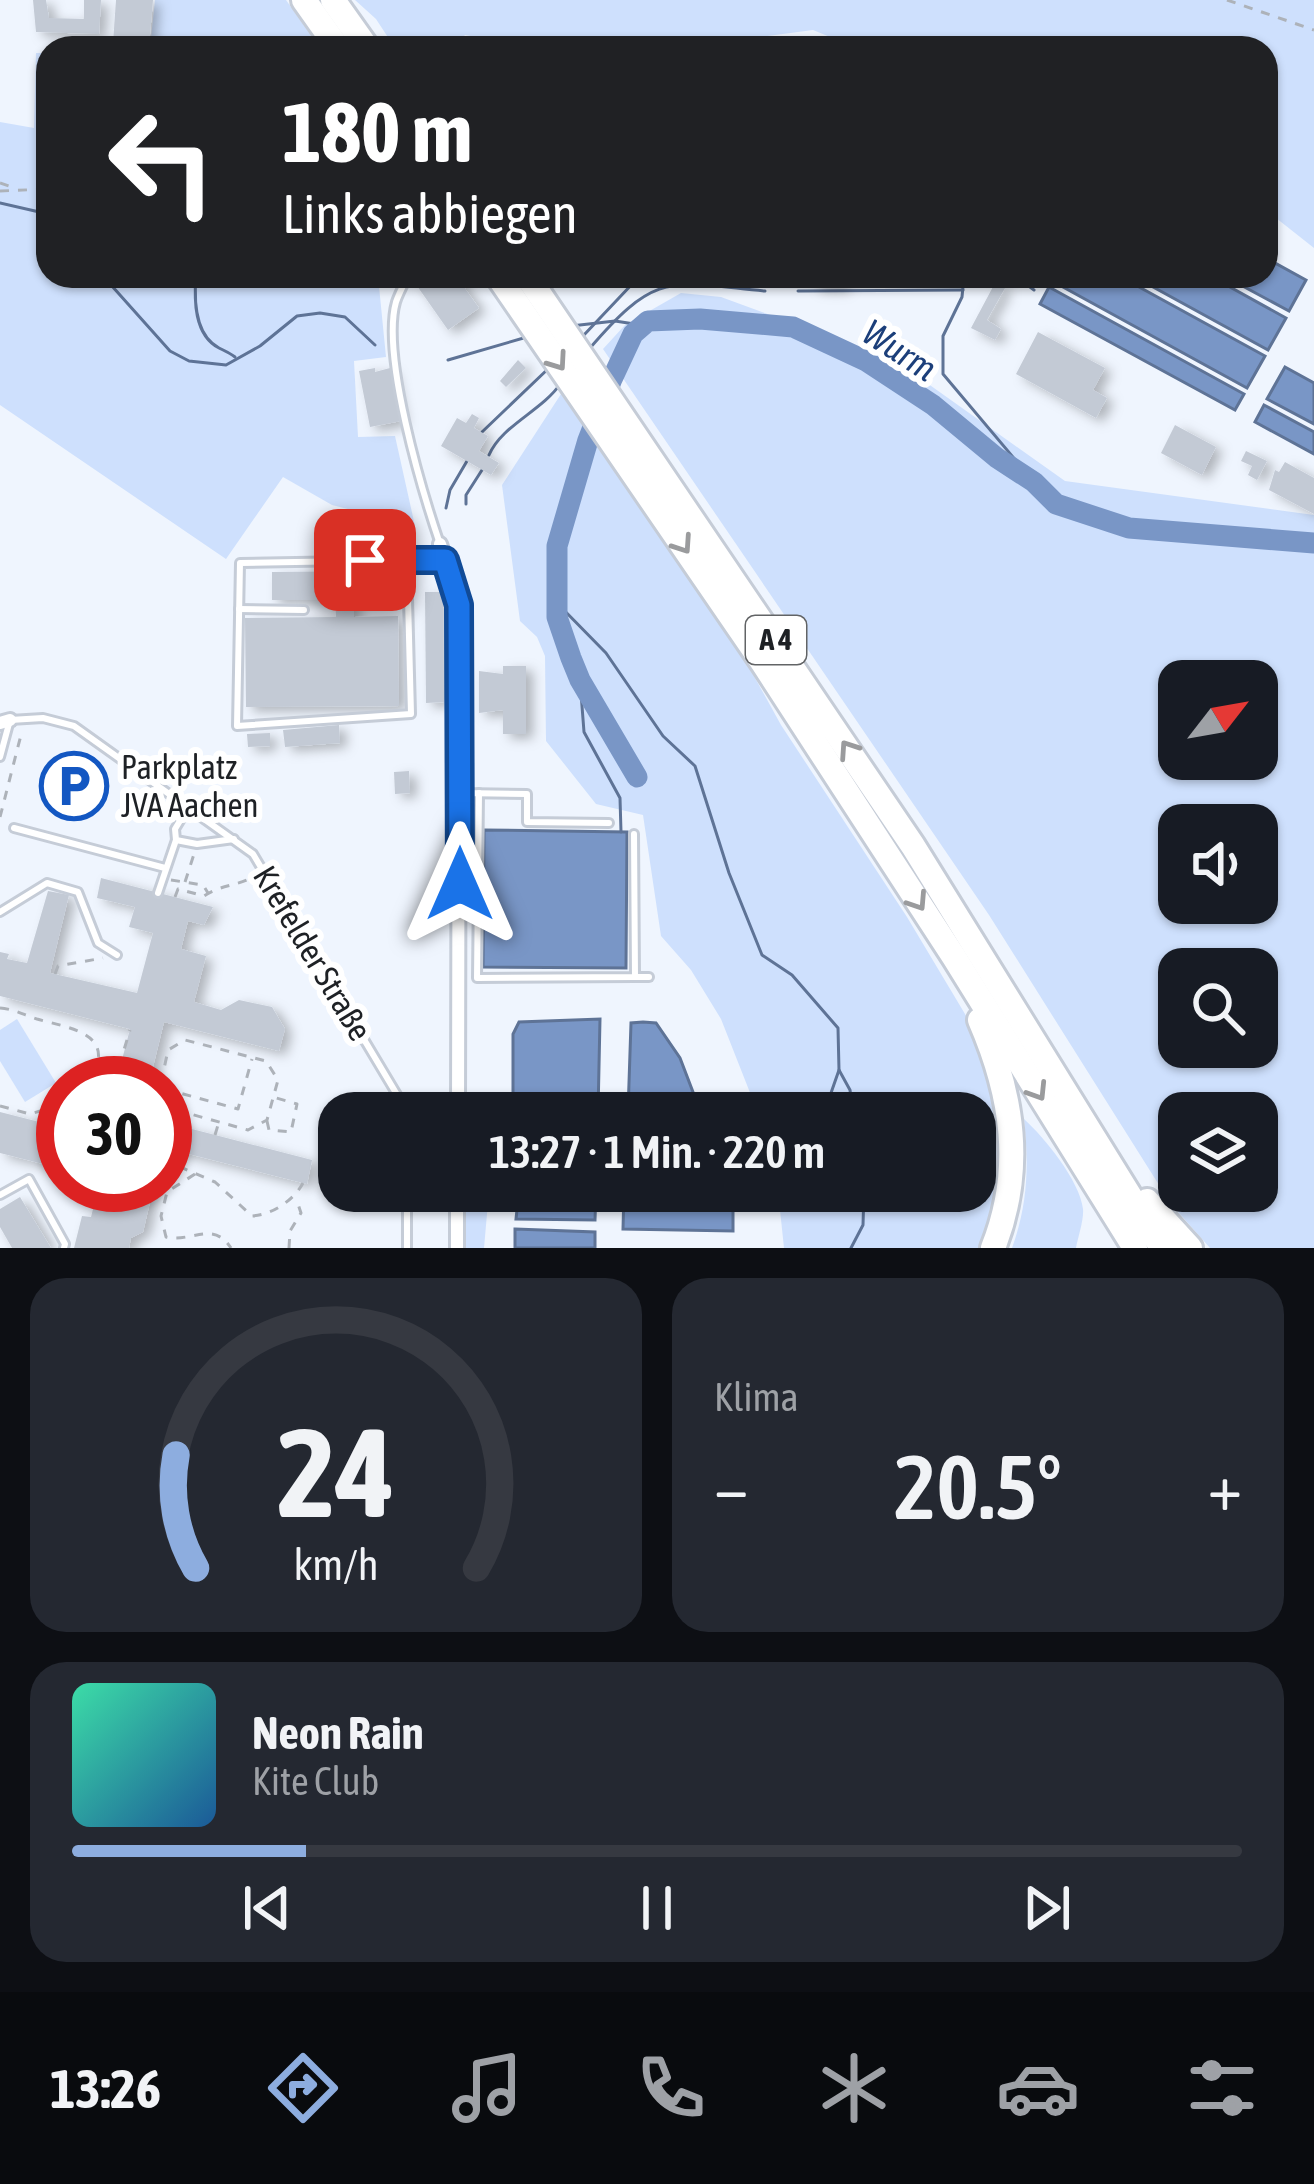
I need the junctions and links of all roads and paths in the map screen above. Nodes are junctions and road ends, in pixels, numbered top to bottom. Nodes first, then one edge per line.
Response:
1 (304, 0) edge
2 (333, 0) edge
3 (1226, 0) edge
4 (1314, 30) edge
5 (330, 36) edge
6 (358, 36) edge
7 (0, 183) edge
8 (21, 189) junction
9 (36, 189) edge
10 (0, 191) edge
11 (402, 288) edge
12 (507, 288) edge
13 (534, 288) edge
14 (628, 441) junction
15 (440, 544) joint
16 (406, 560) junction
17 (445, 560) junction
18 (239, 609) junction
19 (304, 610) dead end
20 (25, 717) junction
21 (5, 722) edge
22 (0, 757) edge
23 (461, 793) junction
24 (479, 793) junction
25 (189, 806) junction
26 (0, 817) edge
27 (609, 823) dead end
28 (14, 828) dead end
29 (634, 834) dead end
30 (235, 839) junction
31 (176, 840) junction
32 (197, 844) junction
33 (165, 868) junction
34 (265, 870) junction
35 (178, 889) junction
36 (158, 893) dead end
37 (176, 897) dead end
38 (0, 913) edge
39 (117, 955) joint
40 (954, 957) junction
41 (55, 974) dead end
42 (650, 976) dead end
43 (635, 977) junction
44 (0, 1008) edge
45 (130, 1030) dead end
46 (251, 1044) dead end
47 (97, 1056) edge
48 (122, 1056) edge
49 (167, 1056) edge
50 (250, 1056) junction
51 (396, 1092) edge
52 (458, 1092) edge
53 (192, 1095) edge
54 (273, 1097) junction
55 (0, 1106) edge
56 (36, 1112) edge
57 (192, 1115) edge
58 (267, 1120) junction
59 (219, 1123) junction
60 (215, 1135) dead end
61 (1101, 1146) junction
62 (192, 1172) edge
63 (196, 1174) junction
64 (303, 1183) dead end
65 (0, 1196) edge
66 (296, 1196) junction
67 (407, 1212) edge
68 (458, 1212) edge
69 (64, 1248) edge
70 (231, 1248) edge
71 (290, 1248) edge
72 (406, 1248) edge
73 (458, 1248) edge
74 (993, 1248) edge
75 (1135, 1248) edge
76 (1162, 1248) edge
77 (1190, 1248) edge

1 - 5 highway
2 - 6 highway
3 - 4 path
7 - 8 path
8 - 9 path
8 - 10 path
11 - 15 lane
12 -> 14 highway, A 4
13 - 14 highway, A 4
14 -> 40 highway, A 4
61 -> 14 highway, A 4
15 - 17 street
16 - 17 lane
16 - 18 lane
16 - 18 lane
17 - 23 street
18 - 19 lane
20 - 21 lane, Krefelder Straße
20 - 25 lane, Krefelder Straße
20 - 26 path
21 - 22 lane, Krefelder Straße
23 - 24 lane
23 - 52 street
24 - 27 lane
24 - 43 lane
25 - 30 lane, Krefelder Straße
25 - 31 lane
28 - 33 lane
29 - 43 lane
30 - 32 lane
30 - 34 lane, Krefelder Straße
31 - 32 lane
31 - 33 lane
32 - 35 path
33 - 36 lane
34 - 35 path
34 - 51 lane, Krefelder Straße
35 - 37 path
38 - 39 lane
39 - 41 path
40 - 74 highway
40 -> 75 highway, A 4
42 - 43 lane
44 - 47 path
45 - 48 path
46 - 50 path
49 - 50 path
50 - 53 path
50 - 54 path
54 - 58 path
54 - 58 path
55 - 56 path
57 - 59 path
58 - 59 path
59 - 60 path
61 - 76 highway, A 4
61 - 77 highway
62 - 63 path
63 - 66 path
63 - 70 path
64 - 66 path
65 - 69 lane
66 - 71 path
67 - 72 lane
68 - 73 street

